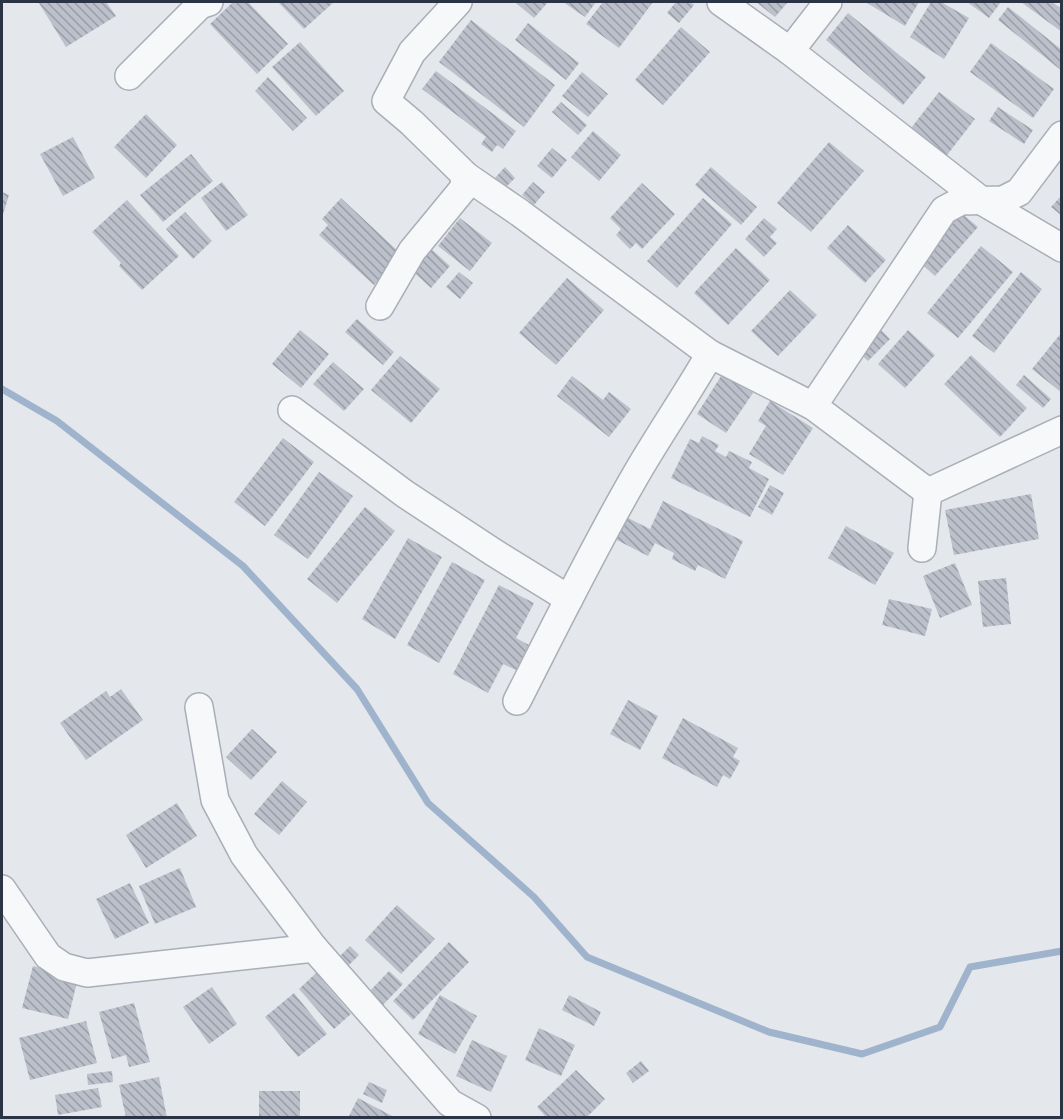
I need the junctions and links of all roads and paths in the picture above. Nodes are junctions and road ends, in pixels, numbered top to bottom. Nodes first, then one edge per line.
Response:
1 (458, 2) edge
2 (721, 2) edge
3 (828, 2) edge
4 (202, 3) edge
5 (790, 51) junction
6 (129, 76) dead end
7 (1062, 135) edge
8 (466, 176) junction
9 (982, 201) junction
10 (1062, 248) edge
11 (380, 306) dead end
12 (710, 354) junction
13 (813, 406) junction
14 (292, 410) dead end
15 (1062, 430) edge
16 (928, 492) junction
17 (922, 548) dead end
18 (569, 599) junction
19 (517, 701) dead end
20 (199, 707) dead end
21 (2, 890) edge
22 (314, 948) junction
23 (477, 1118) edge

1 - 8 street
2 - 5 street
3 - 5 street
4 - 6 street
5 - 9 street
7 - 9 street
8 - 11 street
8 - 12 street
9 - 10 street
9 - 13 street
12 - 13 street
12 - 18 street
13 - 16 street
14 - 18 street
15 - 16 street
16 - 17 street
18 - 19 street
20 - 22 street
21 - 22 street
22 - 23 street

